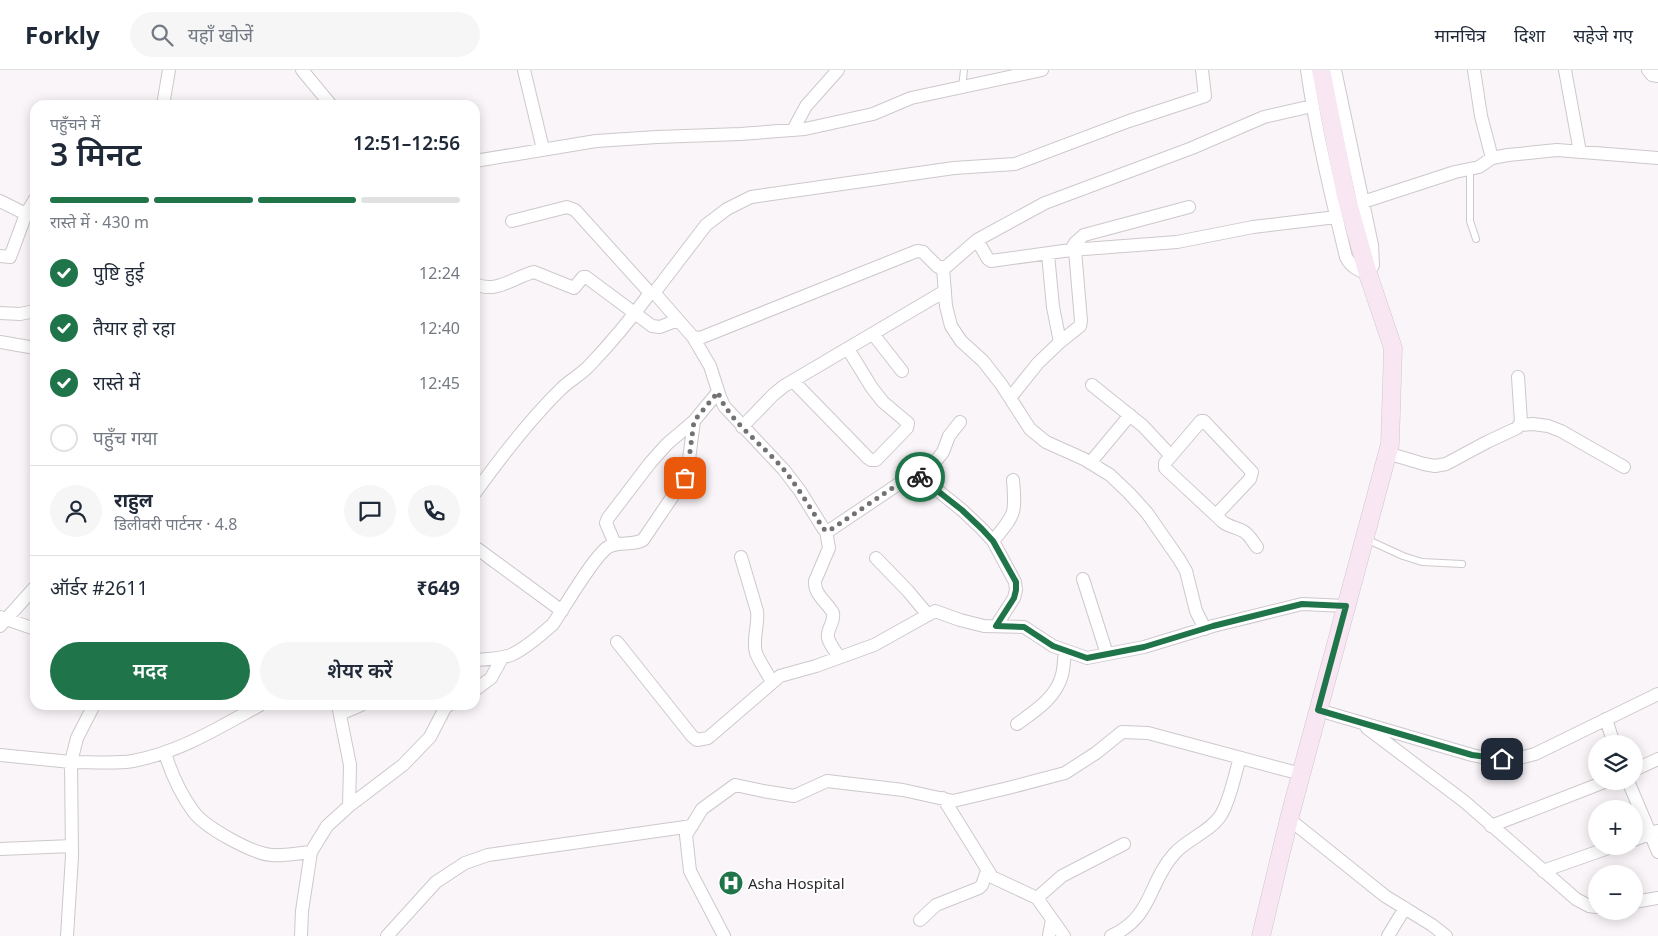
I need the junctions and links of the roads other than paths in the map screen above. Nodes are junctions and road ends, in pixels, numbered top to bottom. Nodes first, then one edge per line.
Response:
1 (168, 70) edge
2 (302, 70) edge
3 (524, 70) edge
4 (838, 70) edge
5 (964, 70) edge
6 (1042, 70) edge
7 (1202, 70) edge
8 (1307, 70) edge
9 (1321, 70) edge
10 (1334, 70) edge
11 (1474, 70) edge
12 (1565, 70) edge
13 (1648, 70) edge
14 (1658, 76) edge
15 (962, 87) junction
16 (164, 100) edge
17 (327, 100) edge
18 (1312, 106) junction
19 (793, 130) junction
20 (544, 149) junction
21 (1580, 152) junction
22 (1492, 158) junction
23 (1658, 158) edge
24 (480, 160) edge
25 (1470, 169) junction
26 (0, 201) edge
27 (1363, 202) junction
28 (30, 207) edge
29 (1189, 207) dead end
30 (26, 214) junction
31 (1336, 217) junction
32 (512, 221) dead end
33 (1476, 239) dead end
34 (977, 240) junction
35 (1073, 250) junction
36 (1048, 254) junction
37 (0, 256) edge
38 (943, 268) junction
39 (1368, 274) junction
40 (480, 286) edge
41 (945, 290) junction
42 (652, 293) junction
43 (30, 312) edge
44 (0, 313) edge
45 (636, 313) junction
46 (678, 320) junction
47 (873, 334) junction
48 (693, 337) junction
49 (0, 342) edge
50 (1060, 342) junction
51 (30, 347) edge
52 (848, 349) junction
53 (902, 371) dead end
54 (1518, 377) dead end
55 (793, 381) junction
56 (1092, 385) dead end
57 (718, 392) junction
58 (1010, 398) junction
59 (1130, 415) junction
60 (694, 421) junction
61 (960, 422) dead end
62 (1520, 425) junction
63 (742, 426) junction
64 (1387, 453) junction
65 (1171, 456) junction
66 (1090, 463) junction
67 (1624, 467) dead end
68 (922, 478) junction
69 (1013, 480) dead end
70 (480, 485) edge
71 (1216, 515) junction
72 (826, 531) junction
73 (1364, 538) junction
74 (993, 541) junction
75 (615, 544) junction
76 (1257, 547) dead end
77 (480, 551) edge
78 (741, 557) dead end
79 (876, 558) dead end
80 (1462, 564) dead end
81 (1084, 579) dead end
82 (30, 592) edge
83 (1346, 606) junction
84 (562, 611) junction
85 (928, 615) junction
86 (2, 621) edge
87 (996, 626) junction
88 (30, 628) edge
89 (1205, 628) junction
90 (617, 642) dead end
91 (1065, 650) junction
92 (1107, 654) junction
93 (839, 657) junction
94 (502, 658) junction
95 (480, 660) edge
96 (772, 682) junction
97 (480, 686) edge
98 (1658, 694) edge
99 (91, 710) edge
100 (251, 710) edge
101 (339, 710) edge
102 (444, 710) edge
103 (1318, 710) junction
104 (1606, 719) junction
105 (1360, 723) junction
106 (1017, 724) dead end
107 (1611, 735) edge
108 (165, 752) junction
109 (0, 755) edge
110 (1240, 758) junction
111 (1658, 759) edge
112 (72, 762) junction
113 (1643, 766) edge
114 (1301, 774) junction
115 (1588, 788) edge
116 (1633, 790) edge
117 (943, 798) junction
118 (348, 806) junction
119 (1289, 819) junction
120 (692, 826) junction
121 (1491, 826) junction
122 (1654, 832) edge
123 (1124, 844) dead end
124 (72, 846) junction
125 (0, 849) edge
126 (311, 852) junction
127 (1658, 852) edge
128 (1588, 855) edge
129 (987, 871) junction
130 (1543, 871) junction
131 (1037, 898) junction
132 (1658, 898) edge
133 (1643, 900) edge
134 (1588, 905) edge
135 (1405, 908) junction
136 (1052, 919) junction
137 (920, 920) dead end
138 (68, 936) edge
139 (300, 936) edge
140 (387, 936) edge
141 (724, 936) edge
142 (1049, 936) edge
143 (1064, 936) edge
144 (1110, 936) edge
145 (1260, 936) edge
146 (1388, 936) edge
147 (1446, 936) edge

1 - 16 street
2 - 17 street
3 - 20 street
4 - 19 street
5 - 15 lane
6 - 15 street
7 - 42 street
8 - 18 street
9 - 39 street
10 - 27 street
11 - 22 street
12 - 21 street
13 - 14 street
15 - 19 street
18 - 31 street
18 - 34 street
19 - 20 street
20 - 24 street
21 - 22 street
21 - 23 street
22 - 25 street
25 - 27 street
25 - 33 lane
26 - 30 street
27 - 39 street
28 - 30 street
29 - 35 street
30 - 37 street
31 - 35 street
31 - 39 street
32 - 42 street
34 - 36 street
34 - 38 street
35 - 36 street
35 - 50 street
36 - 50 street
38 - 41 street
38 - 48 street
39 - 64 street
40 - 45 street
41 - 47 street
41 - 58 street
42 - 45 street
42 - 46 street
43 - 44 street
45 - 46 street
45 - 70 street
46 - 48 street
47 - 52 street
47 - 53 street
48 - 57 street
49 - 51 street
50 - 58 street
52 - 55 street
52 - 55 street
54 - 62 street
55 - 63 street
56 - 59 street
57 - 60 street
57 - 63 street
58 - 66 street
59 - 65 street
59 - 66 street
60 - 75 street
60 - 75 street
61 - 68 street
62 - 64 street
62 - 67 street
63 - 72 street
64 - 73 street
65 - 71 street
65 - 71 street
66 - 89 street
68 - 72 street
68 - 74 street
69 - 74 street
71 - 76 street
72 - 93 street
73 - 80 lane
73 - 83 street
74 - 87 street
75 - 84 street
77 - 84 street
78 - 96 street
79 - 85 street
81 - 92 street
82 - 86 street
83 - 89 street
83 - 103 street
84 - 94 street
85 - 87 street
85 - 93 street
86 - 88 street
87 - 91 street
89 - 92 street
90 - 96 street
91 - 92 street
91 - 106 street
93 - 96 street
94 - 95 street
94 - 97 street
98 - 104 street
99 - 112 street
100 - 108 street
101 - 118 street
102 - 118 street
103 - 105 street
103 - 114 street
104 - 105 street
104 - 107 street
105 - 121 street
108 - 112 street
108 - 126 street
109 - 112 street
110 - 114 street
110 - 117 street
110 - 144 street
111 - 113 street
112 - 124 street
114 - 119 street
115 - 121 street
116 - 122 street
117 - 120 street
117 - 129 street
118 - 126 street
119 - 135 street
119 - 145 street
120 - 140 street
120 - 141 street
121 - 130 street
122 - 127 street
123 - 131 street
124 - 125 street
124 - 138 street
126 - 139 street
128 - 130 street
129 - 131 street
129 - 137 street
130 - 134 street
131 - 136 street
132 - 133 street
135 - 146 street
135 - 147 street
136 - 142 street
136 - 143 street

